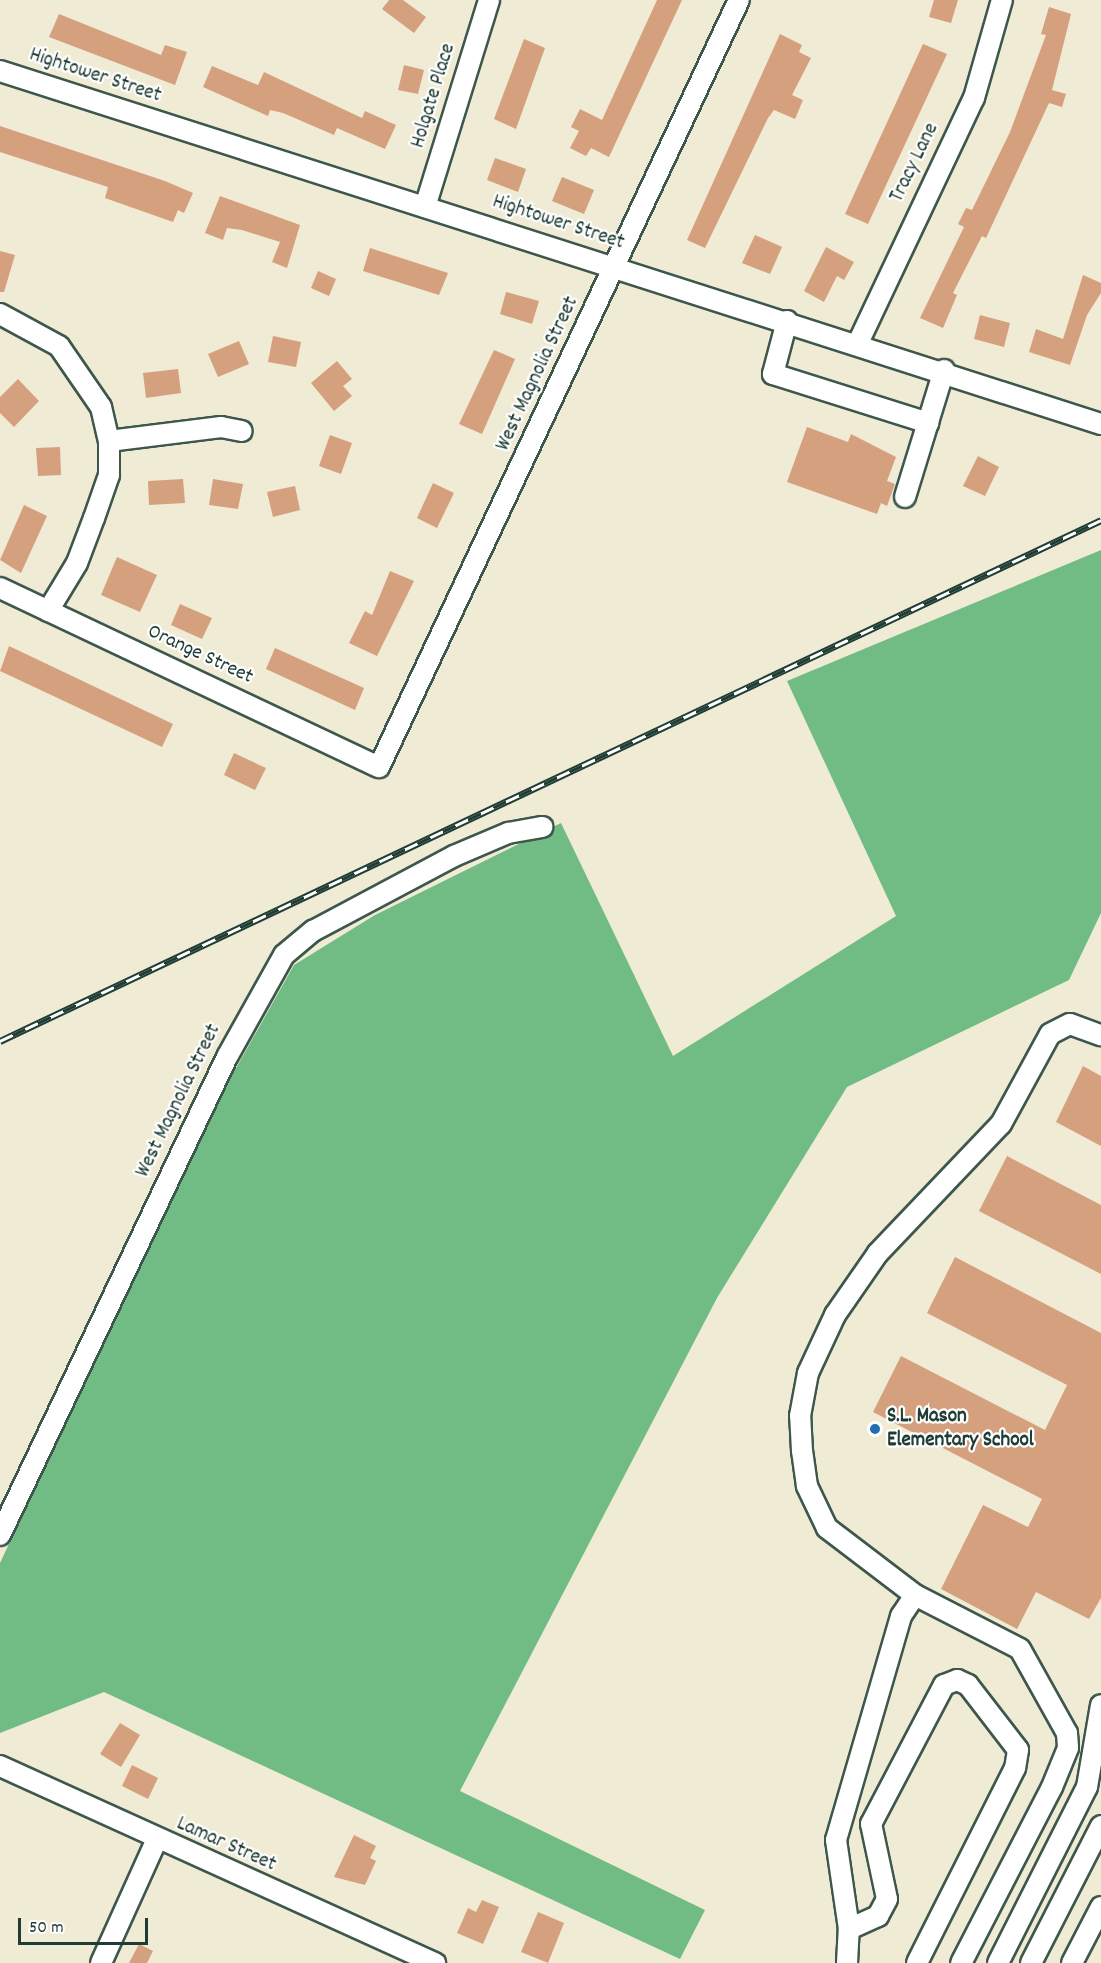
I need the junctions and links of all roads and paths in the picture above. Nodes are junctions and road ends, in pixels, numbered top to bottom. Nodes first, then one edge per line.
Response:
1 (489, 0) edge
2 (739, 0) edge
3 (1002, 0) edge
4 (0, 71) edge
5 (425, 207) junction
6 (614, 266) junction
7 (0, 314) edge
8 (788, 321) junction
9 (858, 343) junction
10 (944, 370) junction
11 (928, 423) junction
12 (1101, 424) edge
13 (242, 431) dead end
14 (109, 441) junction
15 (905, 497) dead end
16 (0, 588) edge
17 (48, 611) junction
18 (379, 767) joint
19 (542, 827) dead end
20 (1101, 1035) edge
21 (0, 1535) edge
22 (915, 1595) junction
23 (1101, 1706) edge
24 (1101, 1710) edge
25 (0, 1766) edge
26 (1101, 1826) edge
27 (156, 1841) junction
28 (1101, 1907) edge
29 (849, 1929) junction
30 (404, 1957) edge
31 (101, 1963) edge
32 (435, 1963) edge
33 (848, 1963) edge
34 (917, 1963) edge
35 (961, 1963) edge
36 (998, 1963) edge
37 (1031, 1963) edge
38 (1073, 1963) edge

1 - 5 street, Holgate Place
2 - 6 street, West Magnolia Street
3 - 9 street, Tracy Lane
4 - 5 street, Hightower Street
5 - 6 street, Hightower Street
6 - 8 street, Hightower Street
6 - 18 street, West Magnolia Street
7 - 14 street
8 - 9 street, Hightower Street
8 - 11 street
9 - 10 street, Hightower Street
10 - 11 street
10 - 12 street, Hightower Street
11 - 15 street
13 - 14 street
14 - 17 street
16 - 17 street, Orange Street
17 - 18 street, Orange Street
19 - 21 street, West Magnolia Street
20 - 22 street
22 - 29 street
22 - 35 street
23 - 24 street
24 - 36 street
25 - 27 street, Lamar Street
26 - 37 street
27 - 30 street, Lamar Street
27 - 31 street
28 - 38 street
29 - 33 street
29 - 34 street
30 - 32 street, Lamar Street

